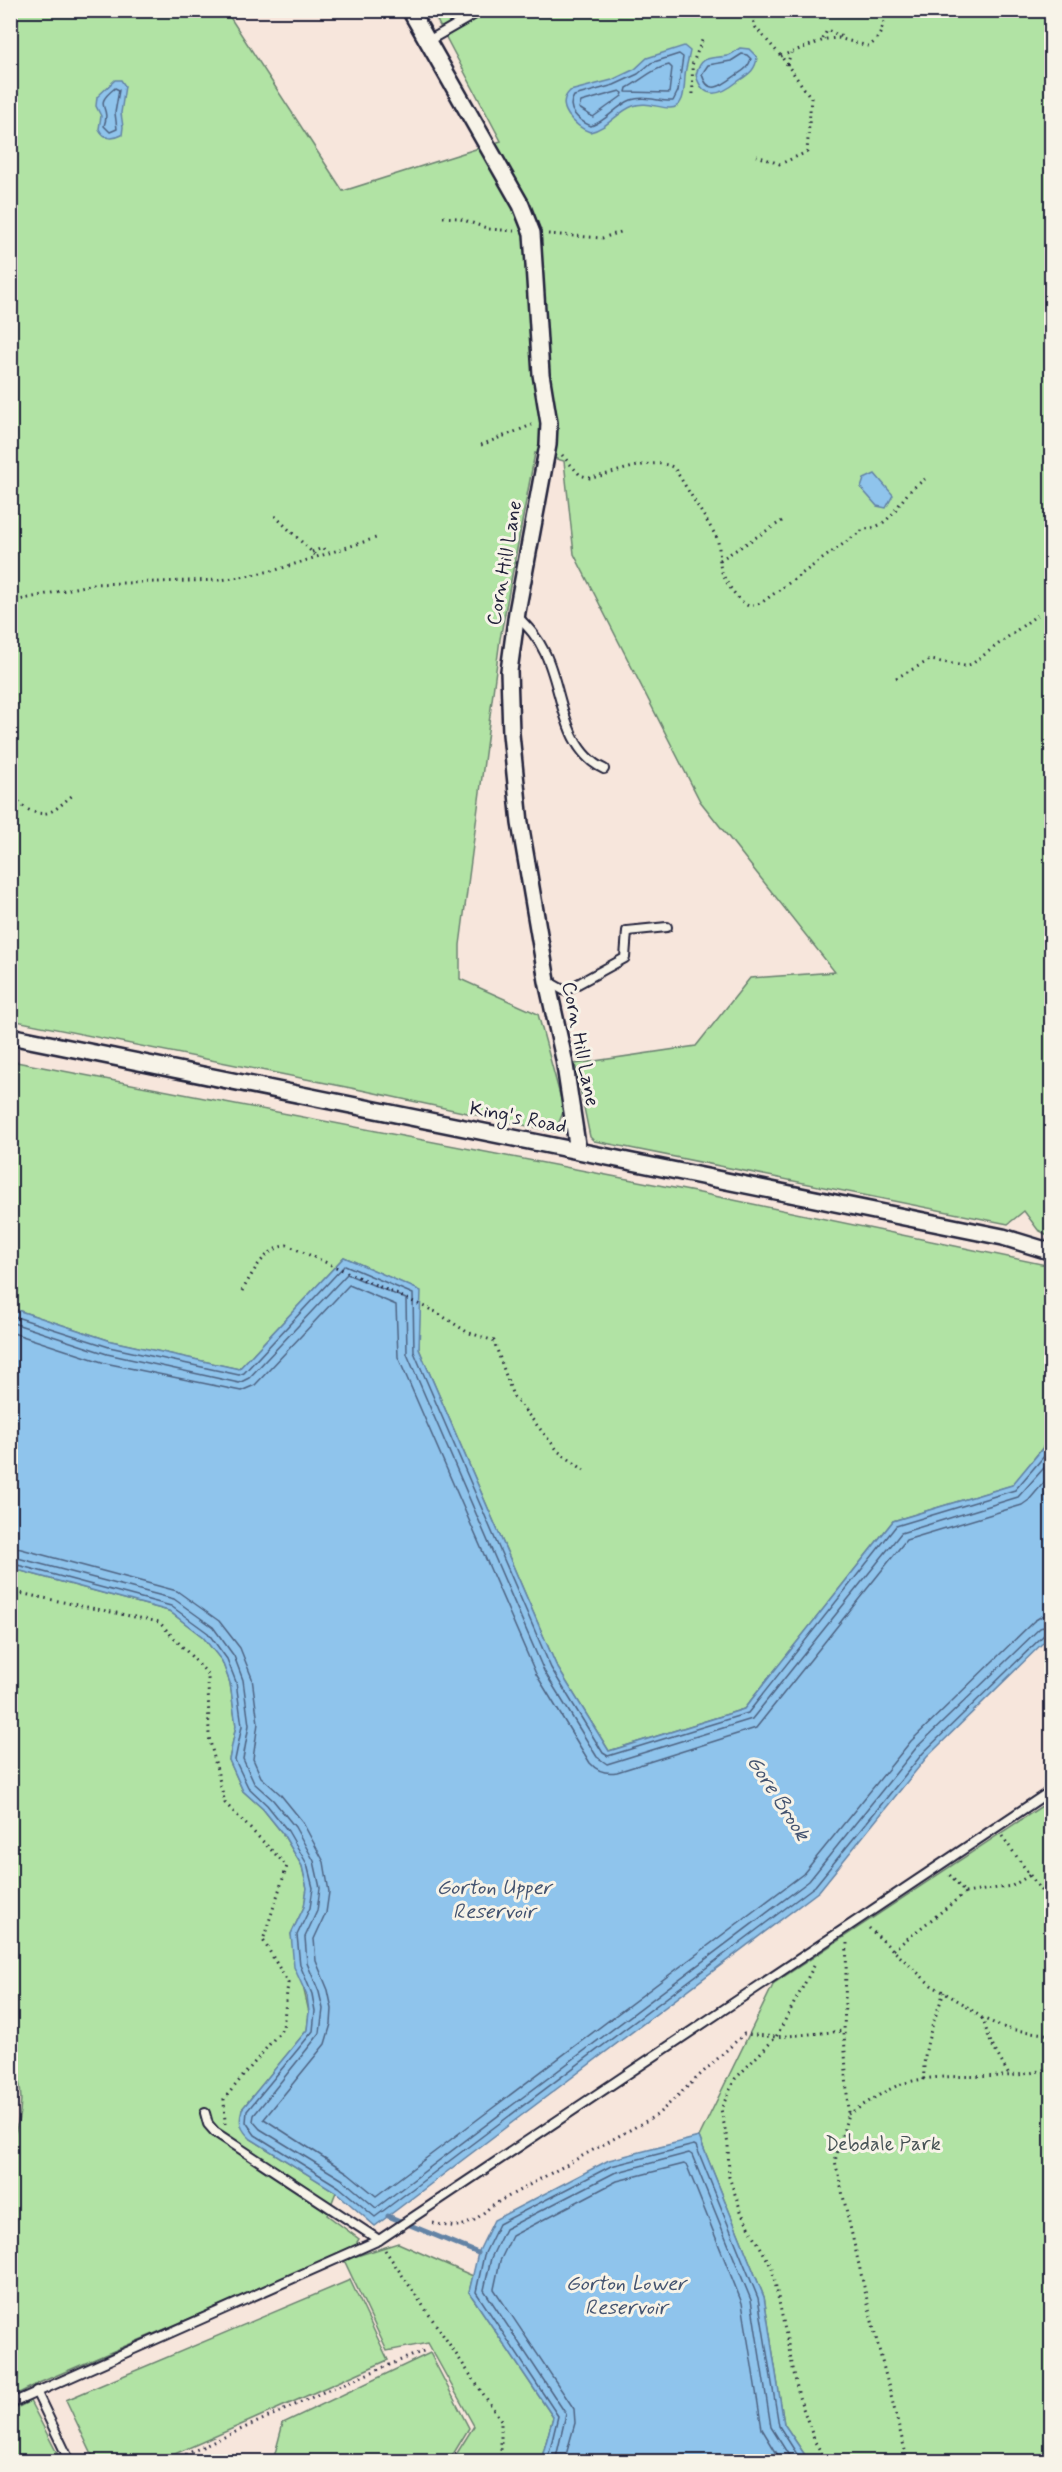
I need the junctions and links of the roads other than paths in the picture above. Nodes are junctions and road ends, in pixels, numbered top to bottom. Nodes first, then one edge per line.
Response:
1 (411, 10) edge
2 (482, 10) edge
3 (428, 41) junction
4 (516, 615) junction
5 (604, 770) dead end
6 (667, 927) dead end
7 (547, 981) junction
8 (10, 1036) edge
9 (578, 1151) junction
10 (1052, 1252) edge
11 (1052, 1790) edge
12 (205, 2114) dead end
13 (378, 2240) junction
14 (36, 2391) junction
15 (10, 2404) edge
16 (70, 2462) edge

1 - 3 street, Corn Hill Lane
2 - 3 lane
3 - 4 street, Corn Hill Lane
4 - 5 lane
4 - 7 street, Corn Hill Lane
6 - 7 lane
7 - 9 street, Corn Hill Lane
8 - 9 street, King's Road
9 - 10 street, King's Road
11 - 13 lane
12 - 13 lane
13 - 14 lane
14 - 15 lane
14 - 16 lane

